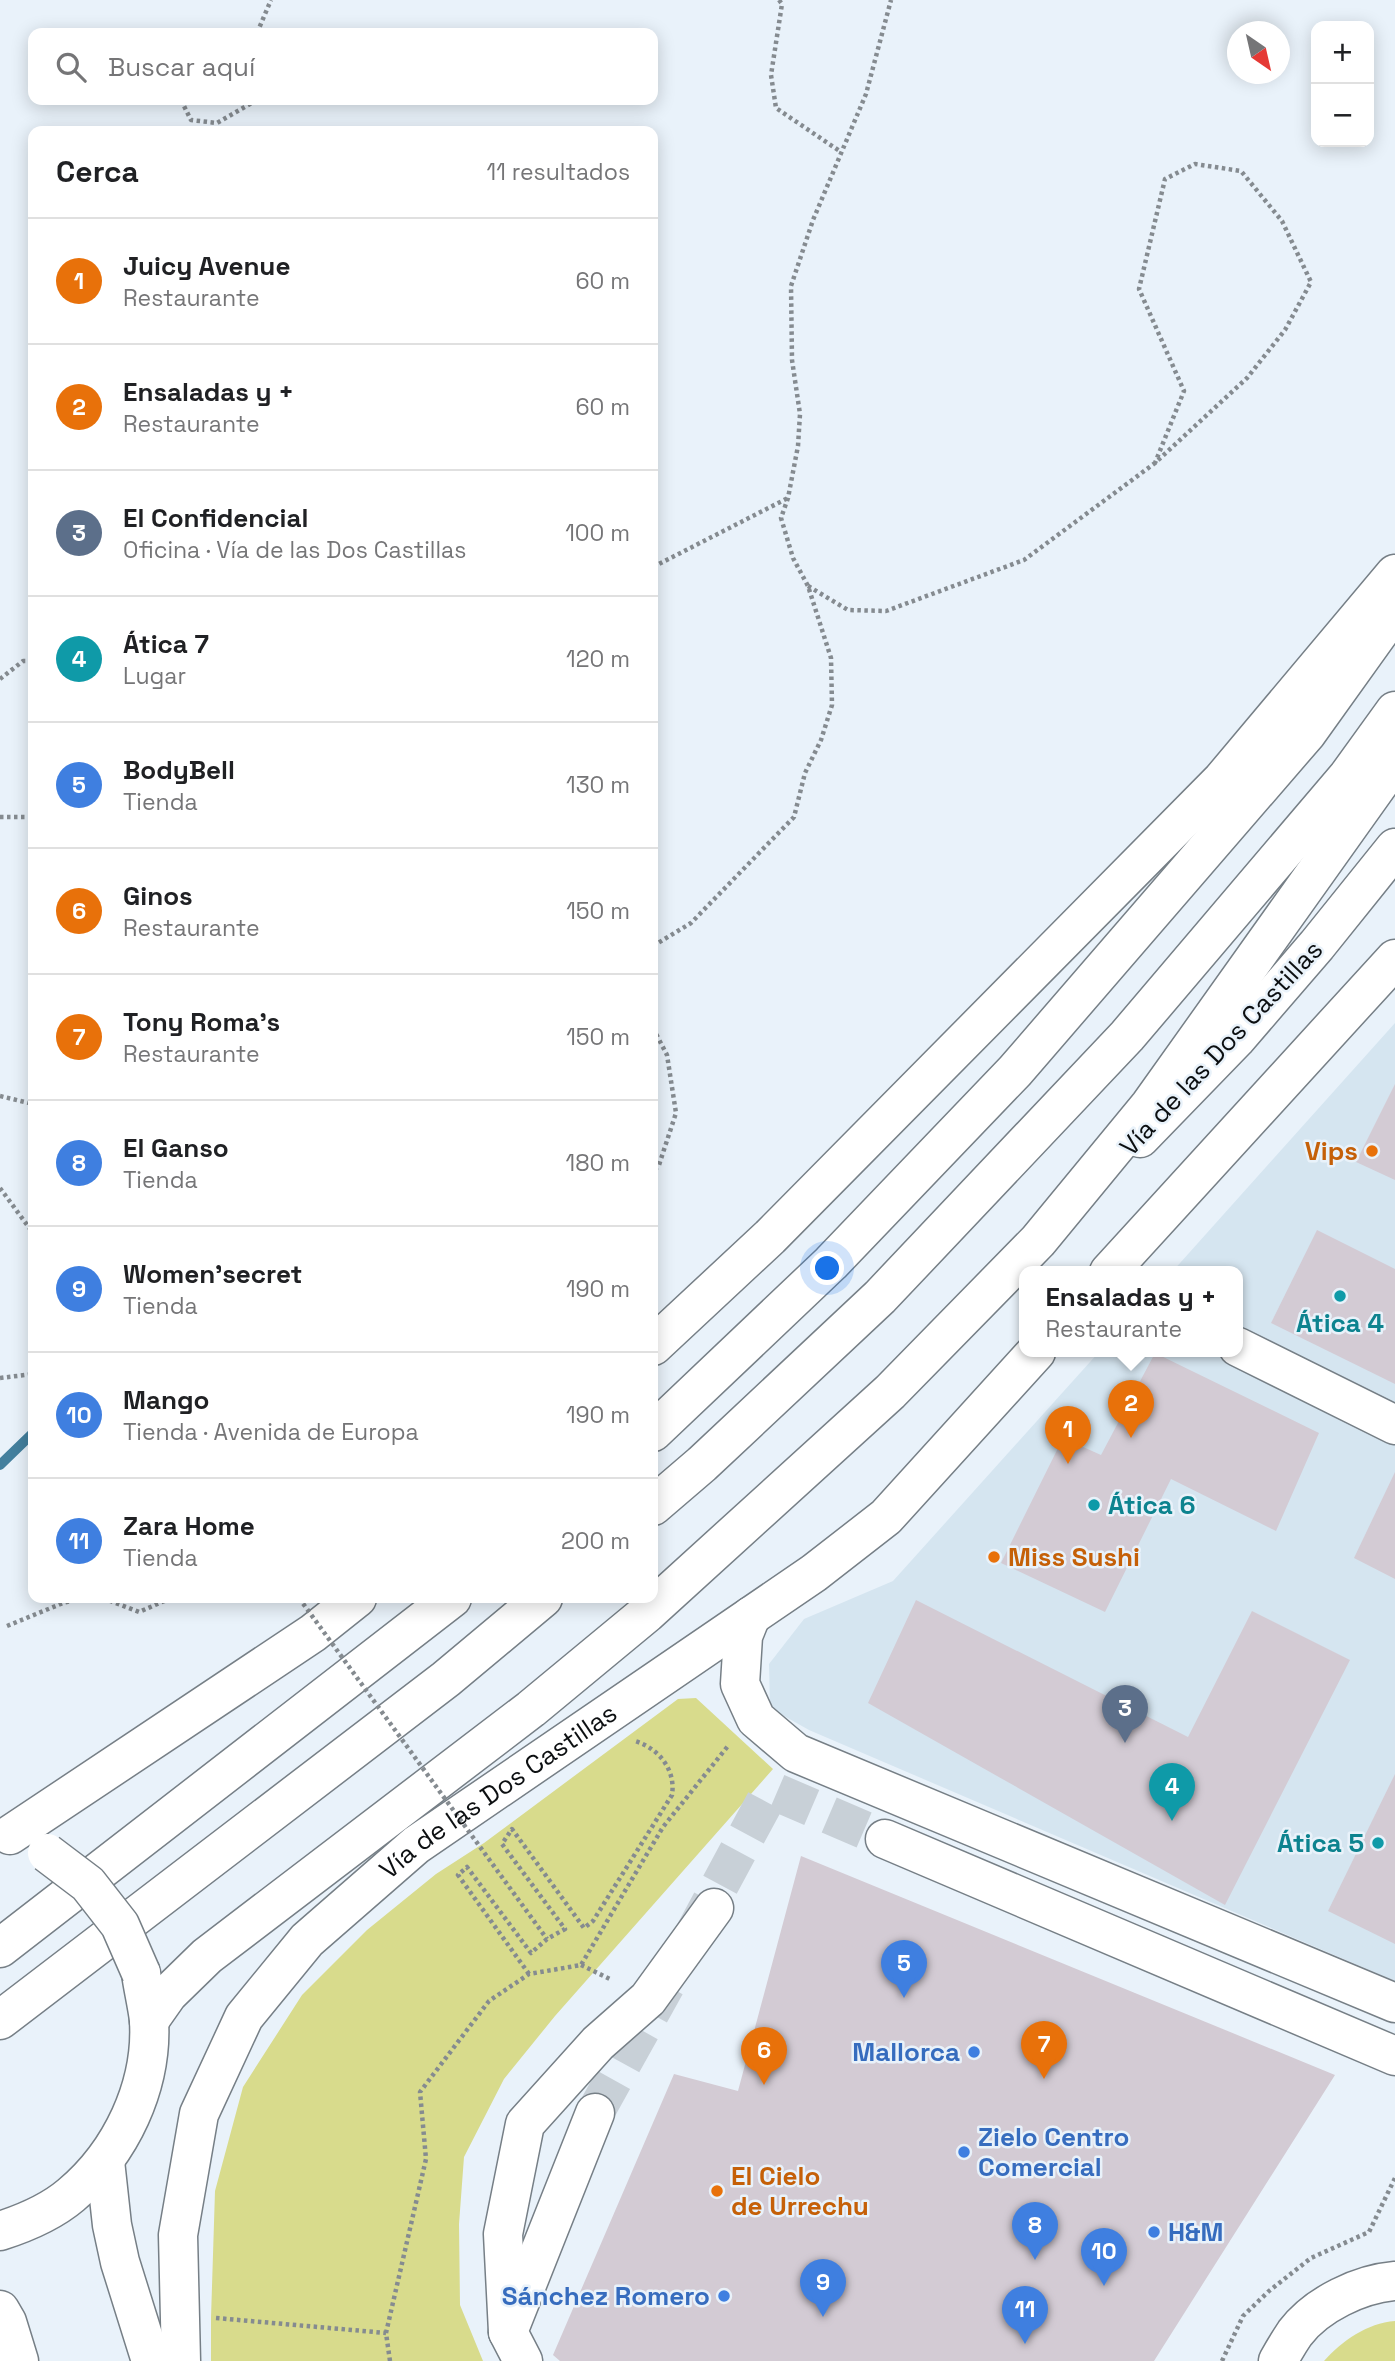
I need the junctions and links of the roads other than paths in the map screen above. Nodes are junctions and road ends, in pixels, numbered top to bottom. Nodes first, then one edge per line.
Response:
1 (1395, 574) edge
2 (1395, 610) edge
3 (1395, 711) edge
4 (1395, 761) edge
5 (1395, 848) edge
6 (1395, 864) edge
7 (1317, 945) junction
8 (1395, 959) edge
9 (1038, 1241) junction
10 (1114, 1266) edge
11 (658, 1341) edge
12 (1243, 1349) edge
13 (1031, 1357) edge
14 (1395, 1425) edge
15 (658, 1427) edge
16 (658, 1502) edge
17 (351, 1603) edge
18 (446, 1603) edge
19 (537, 1603) edge
20 (658, 1603) edge
21 (658, 1603) edge
22 (751, 1616) junction
23 (5, 1834) edge
24 (885, 1839) tunnel mouth
25 (714, 1908) tunnel mouth
26 (0, 1948) edge
27 (1395, 2003) edge
28 (0, 2020) edge
29 (149, 2021) junction
30 (1395, 2056) edge
31 (595, 2113) tunnel mouth
32 (104, 2161) junction
33 (0, 2231) edge
34 (1389, 2273) edge
35 (0, 2310) edge
36 (515, 2346) edge
37 (19, 2361) edge
38 (151, 2361) edge
39 (181, 2361) edge
40 (1278, 2361) edge

1 - 11 main road
2 - 15 main road
3 - 16 main road
4 - 9 main road
5 - 7 main road, Vía de las Dos Castillas
6 - 7 main road
7 - 9 main road, Vía de las Dos Castillas
8 - 10 main road
9 - 21 main road
12 - 14 main road
13 - 22 main road, Vía de las Dos Castillas
17 - 23 main road
18 - 26 main road
19 - 28 main road
20 - 29 main road
22 - 27 main road
22 - 39 main road, Vía de las Dos Castillas
23 - 29 main road, bridge
24 - 30 main road
25 - 36 main road
29 - 32 main road
31 - 36 main road
32 - 33 main road
32 - 38 main road
34 - 40 main road
35 - 37 main road

